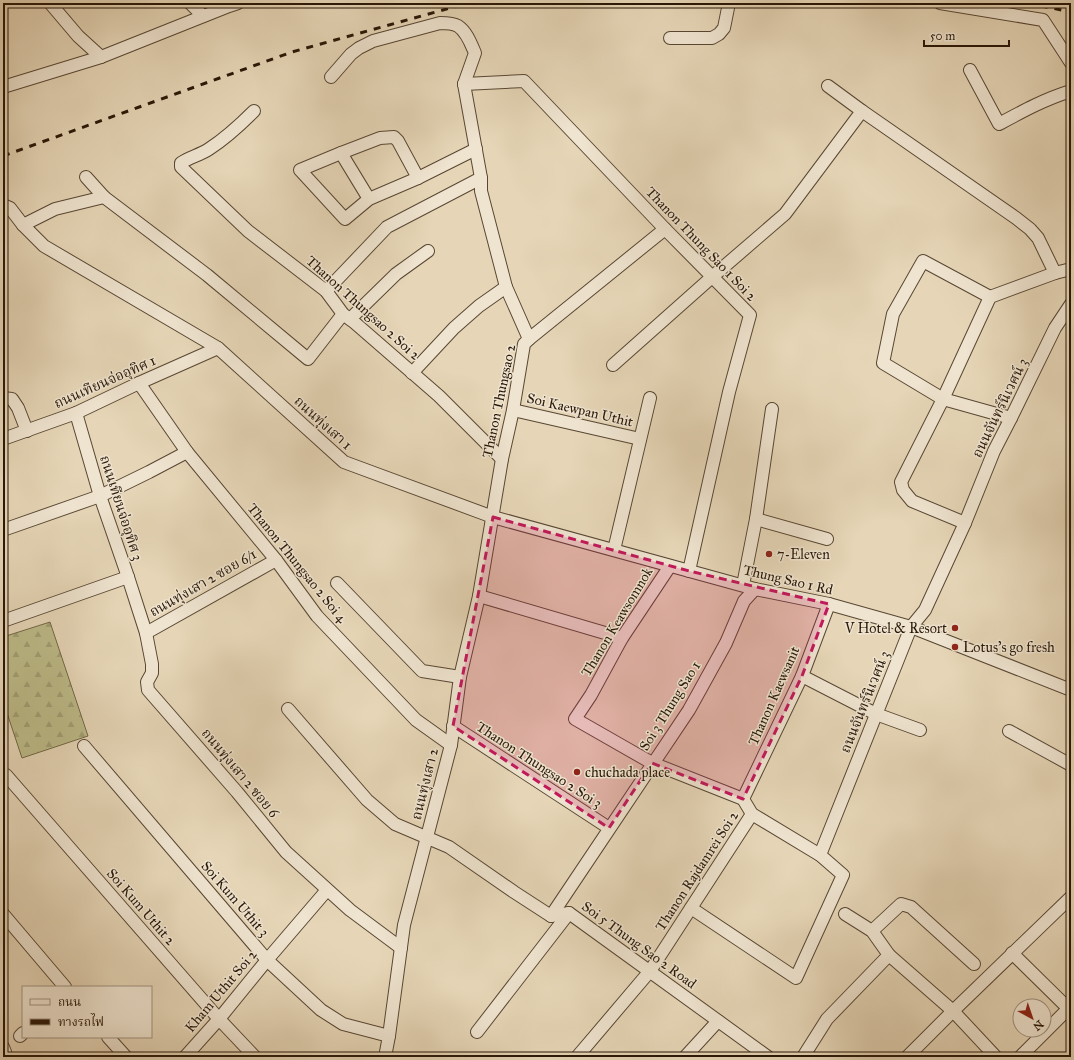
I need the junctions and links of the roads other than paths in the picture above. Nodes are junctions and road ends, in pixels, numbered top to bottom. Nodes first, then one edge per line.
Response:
1 (50, 3) edge
2 (190, 3) edge
3 (238, 3) edge
4 (729, 3) edge
5 (940, 3) edge
6 (203, 16) junction
7 (670, 38) dead end
8 (101, 57) junction
9 (1071, 62) edge
10 (970, 70) dead end
11 (330, 77) dead end
12 (464, 84) junction
13 (828, 86) dead end
14 (3, 87) edge
15 (1071, 91) edge
16 (862, 110) junction
17 (254, 111) dead end
18 (476, 149) junction
19 (341, 153) junction
20 (86, 177) dead end
21 (418, 178) junction
22 (481, 178) junction
23 (104, 197) junction
24 (369, 199) junction
25 (3, 205) edge
26 (23, 225) junction
27 (665, 229) junction
28 (428, 251) dead end
29 (1071, 269) edge
30 (1055, 273) junction
31 (712, 276) junction
32 (506, 287) junction
33 (326, 291) junction
34 (990, 297) junction
35 (1071, 304) edge
36 (346, 316) junction
37 (529, 339) junction
38 (218, 348) junction
39 (613, 365) dead end
40 (412, 372) junction
41 (139, 383) junction
42 (3, 398) edge
43 (650, 398) dead end
44 (943, 398) junction
45 (772, 409) dead end
46 (512, 410) junction
47 (76, 413) junction
48 (1011, 418) junction
49 (27, 431) junction
50 (3, 439) edge
51 (640, 439) junction
52 (187, 452) junction
53 (502, 459) junction
54 (100, 496) junction
55 (493, 518) junction
56 (756, 519) junction
57 (965, 523) junction
58 (3, 530) edge
59 (826, 539) dead end
60 (614, 550) junction
61 (276, 560) junction
62 (670, 566) junction
63 (689, 571) junction
64 (128, 577) junction
65 (337, 583) dead end
66 (743, 585) junction
67 (755, 589) junction
68 (479, 596) junction
69 (829, 604) junction
70 (3, 621) edge
71 (911, 627) junction
72 (146, 633) junction
73 (622, 638) junction
74 (802, 676) junction
75 (460, 677) junction
76 (1071, 690) edge
77 (288, 709) dead end
78 (876, 714) junction
79 (453, 726) junction
80 (920, 730) dead end
81 (1009, 731) dead end
82 (451, 745) junction
83 (84, 746) dead end
84 (652, 763) junction
85 (1071, 765) edge
86 (6, 775) dead end
87 (743, 799) junction
88 (752, 814) junction
89 (609, 828) junction
90 (427, 838) junction
91 (820, 855) junction
92 (327, 890) junction
93 (1071, 897) edge
94 (691, 908) junction
95 (569, 913) junction
96 (3, 914) edge
97 (845, 914) dead end
98 (550, 916) junction
99 (872, 932) junction
100 (401, 948) junction
101 (1012, 953) junction
102 (889, 955) junction
103 (267, 960) junction
104 (974, 964) dead end
105 (650, 972) junction
106 (64, 986) edge
107 (1070, 1009) edge
108 (953, 1010) junction
109 (218, 1019) junction
110 (718, 1021) junction
111 (477, 1032) dead end
112 (389, 1036) junction
113 (109, 1038) edge
114 (3, 1047) edge
115 (763, 1056) edge
116 (6, 1057) edge
117 (126, 1057) edge
118 (185, 1057) edge
119 (255, 1057) edge
120 (385, 1057) edge
121 (577, 1057) edge
122 (685, 1057) edge
123 (803, 1057) edge
124 (907, 1057) edge
125 (996, 1057) edge
126 (1020, 1057) edge

1 - 8 street
2 - 6 street
3 - 6 street
4 - 7 street
5 - 9 street
6 - 8 street
8 - 14 street
10 - 15 street
11 - 12 street
12 - 18 street, Thanon Thungsao 2
12 - 27 street, Thanon Thung Sao 1 Soi 2
13 - 16 street
16 - 30 street
16 - 31 street
17 - 33 street, Thanon Thungsao 2 Soi 2
18 - 21 street
18 - 22 street, Thanon Thungsao 2
19 - 21 street
19 - 24 street
19 - 24 street
20 - 23 street
21 - 24 street
22 - 32 street, Thanon Thungsao 2
22 - 33 street
23 - 26 street
23 - 36 street
25 - 26 street, ถนนทุ่งเสา 1
26 - 38 street, ถนนทุ่งเสา 1
27 - 31 street, Thanon Thung Sao 1 Soi 2
27 - 37 street
28 - 36 street
29 - 30 street
30 - 34 street
31 - 39 street
31 - 63 street, Thanon Thung Sao 1 Soi 2
32 - 37 street, Thanon Thungsao 2
32 - 40 street
33 - 36 street, Thanon Thungsao 2 Soi 2
34 - 44 street
34 - 44 street
35 - 48 street, ถนนจันทร์นิเวศน์ 3
36 - 40 street, Thanon Thungsao 2 Soi 2
37 - 46 street, Thanon Thungsao 2
38 - 41 street, ถนนเทียนจ่ออุทิศ 1
38 - 55 street, ถนนทุ่งเสา 1
40 - 53 street, Thanon Thungsao 2 Soi 2
41 - 47 street, ถนนเทียนจ่ออุทิศ 1
41 - 52 street, Thanon Thungsao 2 Soi 4
42 - 49 street
43 - 51 street
44 - 48 street
44 - 57 street
45 - 56 street
46 - 51 street, Soi Kaewpan Uthit
46 - 53 street, Thanon Thungsao 2
47 - 49 street, ถนนเทียนจ่ออุทิศ 1
47 - 54 street, ถนนเทียนจ่ออุทิศ 3
48 - 57 street, ถนนจันทร์นิเวศน์ 3
49 - 50 street, ถนนเทียนจ่ออุทิศ 1
51 - 60 street
52 - 54 street
52 - 61 street, Thanon Thungsao 2 Soi 4
53 - 55 street, Thanon Thungsao 2
54 - 58 street
54 - 64 street, ถนนเทียนจ่ออุทิศ 3
55 - 60 street, Thung Sao 1 Rd
55 - 68 street, ถนนทุ่งเสา 2
56 - 59 street
56 - 66 street
57 - 71 street, ถนนจันทร์นิเวศน์ 3
60 - 62 street, Thung Sao 1 Rd
61 - 72 street, ถนนทุ่งเสา 2 ซอย 6/1
61 - 82 street, Thanon Thungsao 2 Soi 4
62 - 63 street, Thung Sao 1 Rd
62 - 73 street, Thanon Keawsomnok
63 - 66 street, Thung Sao 1 Rd
64 - 70 street, ถนนเทียนจ่ออุทิศ 3
64 - 72 street, ถนนทุ่งเสา 2 ซอย 6
65 - 75 street
66 - 67 street, Thung Sao 1 Rd
67 - 69 street, Thung Sao 1 Rd
67 - 84 street, Soi 3 Thung Sao 1
68 - 73 street
68 - 75 street, ถนนทุ่งเสา 2
69 - 71 street, Thung Sao 1 Rd
69 - 74 street, Thanon Kaewsanit
71 - 76 street, Thung Sao 1 Rd
71 - 78 street, ถนนจันทร์นิเวศน์ 3
72 - 92 street, ถนนทุ่งเสา 2 ซอย 6
73 - 84 street, Thanon Keawsomnok
74 - 78 street
74 - 87 street, Thanon Kaewsanit
75 - 79 street, ถนนทุ่งเสา 2
77 - 90 street
78 - 80 street
78 - 91 street, ถนนจันทร์นิเวศน์ 3
79 - 82 street, ถนนทุ่งเสา 2
79 - 89 street, Thanon Thungsao 2 Soi 3
81 - 85 street
82 - 90 street, ถนนทุ่งเสา 2
83 - 103 street, Soi Kum Uthit 3
84 - 87 street
84 - 89 street, Soi 3 Thung Sao 1
86 - 109 street, Soi Kum Uthit 2
87 - 88 street
88 - 91 street
88 - 94 street, Thanon Rajdamrei Soi 2
89 - 98 street, Soi 3 Thung Sao 1
90 - 98 street
90 - 100 street, ถนนทุ่งเสา 2
91 - 94 street
92 - 100 street, ถนนทุ่งเสา 2 ซอย 6
92 - 103 street, Kham Uthit Soi 2
93 - 101 street
94 - 105 street, Thanon Rajdamrei Soi 2
95 - 98 street, Soi 5 Thung Sao 2 Road
95 - 105 street, Soi 5 Thung Sao 2 Road
95 - 111 street
96 - 106 street
97 - 99 street
99 - 102 street
99 - 104 street
100 - 112 street, ถนนทุ่งเสา 2
101 - 107 street
101 - 108 street
102 - 108 street
102 - 123 street
103 - 109 street, Kham Uthit Soi 2
103 - 112 street, Soi Kum Uthit 3
105 - 110 street, Soi 5 Thung Sao 2 Road
105 - 121 street, Thanon Rajdamrei Soi 2
107 - 126 street
108 - 124 street
108 - 125 street
109 - 118 street, Kham Uthit Soi 2
109 - 119 street, Soi Kum Uthit 2
110 - 115 street, Soi 5 Thung Sao 2 Road
110 - 122 street
112 - 120 street, ถนนทุ่งเสา 2
113 - 117 street
114 - 116 street

